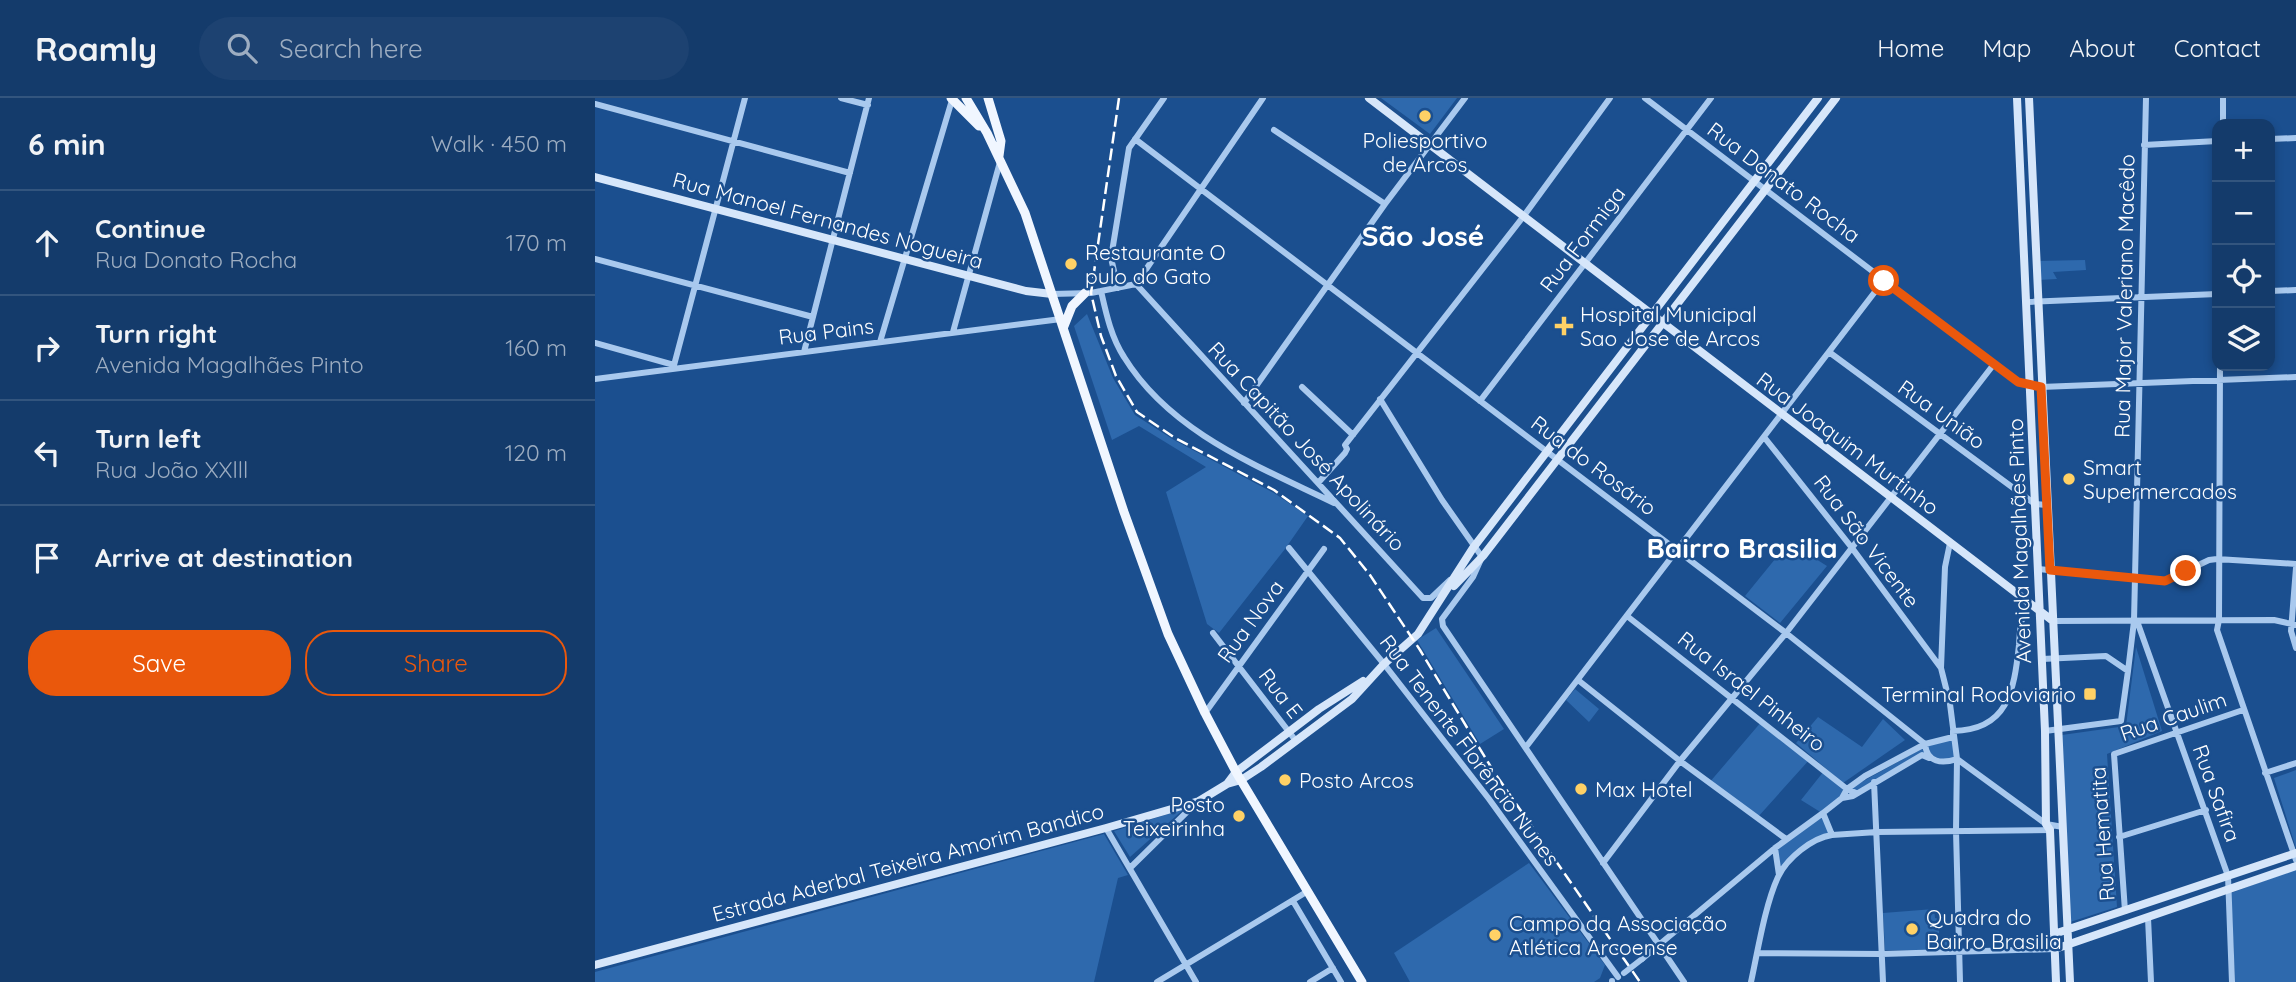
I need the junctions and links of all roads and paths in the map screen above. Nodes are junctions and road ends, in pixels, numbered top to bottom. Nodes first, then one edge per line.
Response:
1 (745, 98) edge
2 (841, 98) edge
3 (966, 98) edge
4 (988, 98) edge
5 (1164, 98) edge
6 (1263, 98) edge
7 (1369, 98) edge
8 (1465, 98) edge
9 (1609, 98) edge
10 (1645, 98) edge
11 (1711, 98) edge
12 (1818, 98) edge
13 (1836, 98) edge
14 (2145, 98) edge
15 (2223, 98) edge
16 (952, 99) edge
17 (2029, 101) edge
18 (869, 102) edge
19 (2018, 102) edge
20 (595, 104) edge
21 (2223, 119) edge
22 (1273, 130) dead end
23 (1687, 130) junction
24 (987, 133) junction
25 (2296, 138) edge
26 (1135, 139) junction
27 (2275, 139) edge
28 (2212, 141) edge
29 (733, 142) junction
30 (1430, 145) junction
31 (2144, 145) junction
32 (1000, 159) junction
33 (850, 173) junction
34 (595, 177) edge
35 (1754, 181) junction
36 (1201, 189) junction
37 (1765, 190) junction
38 (1385, 204) junction
39 (715, 209) junction
40 (1523, 217) junction
41 (833, 240) junction
42 (595, 258) edge
43 (903, 258) junction
44 (1585, 263) junction
45 (969, 276) junction
46 (1884, 281) junction
47 (1136, 284) junction
48 (695, 285) junction
49 (1327, 285) junction
50 (1118, 288) junction
51 (2296, 290) edge
52 (1101, 291) junction
53 (2275, 291) edge
54 (1085, 293) junction
55 (2212, 293) edge
56 (1052, 294) junction
57 (2141, 297) junction
58 (2026, 302) junction
59 (2037, 302) junction
60 (1652, 315) junction
61 (813, 317) junction
62 (1062, 323) junction
63 (1663, 323) junction
64 (953, 332) junction
65 (880, 342) junction
66 (595, 343) edge
67 (804, 352) junction
68 (1416, 352) junction
69 (1829, 352) junction
70 (1994, 364) junction
71 (673, 367) junction
72 (2220, 371) edge
73 (2296, 377) edge
74 (595, 379) edge
75 (2220, 381) junction
76 (2139, 383) junction
77 (2030, 385) junction
78 (1302, 387) dead end
79 (2041, 387) junction
80 (1380, 399) junction
81 (1480, 401) junction
82 (1244, 402) junction
83 (1782, 414) junction
84 (1940, 434) junction
85 (1353, 435) junction
86 (1764, 437) junction
87 (1547, 452) junction
88 (1557, 460) junction
89 (1310, 473) junction
90 (1291, 482) junction
91 (1318, 482) junction
92 (1891, 498) junction
93 (2035, 504) junction
94 (1339, 505) junction
95 (2047, 505) junction
96 (1950, 543) junction
97 (1475, 546) junction
98 (1289, 548) dead end
99 (1852, 548) junction
100 (1324, 549) dead end
101 (1677, 550) junction
102 (1482, 557) junction
103 (2217, 559) junction
104 (2296, 566) edge
105 (2038, 569) junction
106 (2050, 570) junction
107 (1308, 571) junction
108 (1457, 574) junction
109 (2135, 578) junction
110 (1445, 595) junction
111 (2039, 599) junction
112 (2052, 599) junction
113 (2030, 604) junction
114 (2295, 610) edge
115 (2040, 612) junction
116 (1627, 616) junction
117 (2219, 620) junction
118 (2053, 621) junction
119 (2136, 621) junction
120 (2294, 624) edge
121 (1213, 633) dead end
122 (1786, 633) junction
123 (2296, 648) edge
124 (2055, 658) junction
125 (2042, 659) junction
126 (1384, 664) junction
127 (1239, 667) junction
128 (1941, 668) junction
129 (2128, 671) junction
130 (1374, 674) junction
131 (1578, 680) junction
132 (1733, 698) junction
133 (2243, 710) junction
134 (1205, 713) junction
135 (2059, 730) junction
136 (2045, 731) junction
137 (1289, 732) junction
138 (1952, 732) junction
139 (2177, 732) junction
140 (1296, 741) junction
141 (1922, 746) junction
142 (1526, 747) junction
143 (2114, 754) joint
144 (1931, 758) junction
145 (1957, 759) junction
146 (1680, 761) junction
147 (2296, 763) edge
148 (2266, 774) junction
149 (1239, 776) junction
150 (1874, 782) junction
151 (1847, 789) junction
152 (1856, 793) junction
153 (1842, 798) junction
154 (1199, 801) junction
155 (2206, 810) junction
156 (1823, 813) junction
157 (2048, 827) junction
158 (1106, 828) junction
159 (2063, 829) junction
160 (1956, 831) junction
161 (1877, 832) junction
162 (1832, 835) junction
163 (2119, 837) junction
164 (1786, 839) junction
165 (1775, 848) junction
166 (2295, 856) edge
167 (1603, 863) junction
168 (2296, 866) edge
169 (1130, 869) junction
170 (1779, 875) junction
171 (2228, 876) junction
172 (2228, 889) junction
173 (1308, 891) junction
174 (1293, 901) junction
175 (2125, 911) junction
176 (2148, 918) junction
177 (2067, 931) junction
178 (2054, 934) junction
179 (1660, 945) junction
180 (2068, 945) junction
181 (2055, 949) junction
182 (1958, 952) junction
183 (1757, 953) junction
184 (1882, 954) junction
185 (595, 965) edge
186 (1186, 965) junction
187 (1333, 968) junction
188 (1615, 979) edge
189 (1157, 982) edge
190 (1196, 982) edge
191 (1310, 982) edge
192 (1341, 982) edge
193 (1361, 982) edge
194 (1684, 982) edge
195 (1752, 982) edge
196 (1883, 982) edge
197 (1960, 982) edge
198 (2056, 982) edge
199 (2070, 982) edge
200 (2151, 982) edge
201 (2232, 982) edge

1 - 29 street
2 - 18 street
3 - 24 main road
4 - 32 main road
5 - 26 street
6 - 36 street
7 - 30 street, Rua Joaquim Murtinho
8 - 30 street
9 - 40 street
10 - 23 street, Rua Donato Rocha
11 - 23 street, Rua Formiga
12 - 35 street
13 - 37 street
14 - 31 street, Rua Major Valeriano Macêdo
15 - 21 street
16 - 24 main road
16 - 43 street
17 - 19 street
17 - 59 street, Avenida Magalhães Pinto
18 - 33 street
19 - 58 street, Avenida Magalhães Pinto
20 - 29 street
22 - 38 street
23 - 35 street, Rua Donato Rocha
23 - 44 street, Rua Formiga
24 - 32 main road
25 - 27 street
26 - 36 street, Rua do Rosário
26 - 50 street
28 - 31 street
29 - 33 street
29 - 39 street
30 - 38 street
30 - 40 street, Rua Joaquim Murtinho
31 - 57 street, Rua Major Valeriano Macêdo
32 - 45 street
32 - 56 main road
33 - 41 street
34 - 39 street, Rua Manoel Fernandes Nogueira
35 - 37 street, Rua Donato Rocha
35 - 60 street
36 - 47 street
36 - 49 street, Rua do Rosário
37 - 46 street, Rua Donato Rocha
37 - 63 street
38 - 49 street
39 - 41 street, Rua Manoel Fernandes Nogueira
39 - 48 street
40 - 44 street, Rua Joaquim Murtinho
40 - 68 street
41 - 43 street, Rua Manoel Fernandes Nogueira
41 - 61 street
42 - 48 street
43 - 45 street, Rua Manoel Fernandes Nogueira
43 - 65 street
44 - 60 street, Rua Joaquim Murtinho
44 - 81 street, Rua Formiga
45 - 56 street, Rua Manoel Fernandes Nogueira
45 - 64 street
46 - 69 street
46 - 70 street, Rua Donato Rocha
47 - 50 street
47 - 82 street, Rua Capitão José Apolinário
48 - 61 street
48 - 71 street
49 - 68 street, Rua do Rosário
49 - 82 street
50 - 52 street
51 - 53 street
52 - 54 street
52 - 90 street
54 - 56 street
54 - 62 main road
55 - 57 street
56 - 62 main road
57 - 59 street
57 - 76 street, Rua Major Valeriano Macêdo
58 - 59 street
58 - 77 street, Avenida Magalhães Pinto
59 - 79 street, Avenida Magalhães Pinto
60 - 63 street, Rua Joaquim Murtinho
60 - 87 street
61 - 67 street
62 - 64 street, Rua Pains
62 - 134 main road
63 - 83 street, Rua Joaquim Murtinho
63 - 88 street
64 - 65 street, Rua Pains
65 - 67 street, Rua Pains
66 - 71 street
67 - 71 street, Rua Pains
68 - 80 street
68 - 81 street, Rua do Rosário
69 - 83 street
69 - 84 street, Rua União
70 - 77 street, Rua Donato Rocha
70 - 84 street
71 - 74 street, Rua Pains
72 - 75 street
73 - 75 street, Rua Donato Rocha
75 - 76 street, Rua Donato Rocha
75 - 103 street
76 - 79 street, Rua Donato Rocha
76 - 109 street, Rua Major Valeriano Macêdo
77 - 79 street, Rua Donato Rocha
77 - 93 street, Avenida Magalhães Pinto
78 - 85 street
79 - 95 street, Avenida Magalhães Pinto
80 - 85 street
80 - 97 street
81 - 87 street, Rua do Rosário
82 - 89 street, Rua Capitão José Apolinário
83 - 86 street
83 - 92 street, Rua Joaquim Murtinho
84 - 92 street
84 - 93 street, Rua União
85 - 91 street
86 - 99 street, Rua São Vicente
86 - 101 street
87 - 88 street, Rua do Rosário
87 - 97 street
88 - 101 street, Rua do Rosário
88 - 102 street
89 - 90 street
89 - 91 street, Rua Capitão José Apolinário
90 - 94 street
91 - 94 street, Rua Capitão José Apolinário
92 - 96 street, Rua Joaquim Murtinho
92 - 99 street
93 - 95 street
93 - 105 street, Avenida Magalhães Pinto
94 - 108 street, Rua Capitão José Apolinário
95 - 106 street, Avenida Magalhães Pinto
96 - 113 street, Rua Joaquim Murtinho
96 - 128 street
97 - 102 street
97 - 108 street
98 - 107 street, Rua Tenente Florêncio Nunes
99 - 122 street
99 - 128 street, Rua São Vicente
100 - 107 street, Rua Nova
101 - 116 street
101 - 122 street, Rua do Rosário
102 - 110 street
102 - 142 street
103 - 104 street
103 - 109 street
103 - 117 street
104 - 114 street
105 - 106 street
105 - 111 street, Avenida Magalhães Pinto
106 - 109 street
106 - 112 street, Avenida Magalhães Pinto
107 - 126 street, Rua Tenente Florêncio Nunes
107 - 127 street, Rua Nova
108 - 110 street
109 - 119 street, Rua Major Valeriano Macêdo
110 - 126 street
111 - 112 street
111 - 115 street, Avenida Magalhães Pinto
112 - 118 street, Avenida Magalhães Pinto
113 - 115 street, Rua Joaquim Murtinho
113 - 138 street
114 - 120 street
115 - 118 street, Rua Joaquim Murtinho
115 - 125 street, Avenida Magalhães Pinto
116 - 131 street
116 - 132 street, Rua Israel Pinheiro
117 - 119 street
117 - 120 street
117 - 133 street
118 - 119 street
118 - 124 street, Avenida Magalhães Pinto
119 - 129 street, Rua Major Valeriano Macêdo
119 - 139 street, Rua Safira
120 - 123 street
121 - 127 street, Rua E
122 - 132 street
122 - 141 street, Rua do Rosário
124 - 125 street
124 - 129 street
124 - 135 street, Avenida Magalhães Pinto
125 - 136 street, Avenida Magalhães Pinto
126 - 130 street
126 - 188 street, Rua Tenente Florêncio Nunes
127 - 134 street, Rua Nova
127 - 137 street, Rua E
128 - 138 street
129 - 135 street, Rua Major Valeriano Macêdo
130 - 137 street
130 - 140 street
131 - 142 street
131 - 146 street
132 - 146 street
132 - 151 street, Rua Israel Pinheiro
133 - 139 street, Rua Caulim
133 - 148 street
134 - 149 main road
135 - 136 street
135 - 159 street, Avenida Magalhães Pinto
136 - 157 street, Avenida Magalhães Pinto
137 - 140 street, Rua E
137 - 149 street
138 - 141 street
138 - 145 street
139 - 143 street, Rua Caulim
139 - 155 street, Rua Safira
140 - 149 street
141 - 144 street, Rua do Rosário
141 - 151 street
142 - 167 street
143 - 163 street, Rua Hematita
144 - 145 street
144 - 150 street
145 - 157 street
145 - 160 street
146 - 164 street
146 - 167 street
147 - 148 street
148 - 166 street
149 - 154 street, Estrada Aderbal Teixeira Amorim Bandico
149 - 173 main road
150 - 152 street
150 - 161 street
151 - 152 street, Rua Israel Pinheiro
151 - 153 street
152 - 153 street
153 - 156 street
154 - 158 street, Estrada Aderbal Teixeira Amorim Bandico
154 - 169 street
155 - 163 street
155 - 171 street, Rua Safira
156 - 162 street
156 - 164 street
157 - 159 street
157 - 160 street
157 - 178 street, Avenida Magalhães Pinto
158 - 169 street
158 - 185 street, Estrada Aderbal Teixeira Amorim Bandico
159 - 177 street, Avenida Magalhães Pinto
160 - 161 street
160 - 182 street
161 - 162 street
161 - 184 street
162 - 170 street
163 - 175 street, Rua Hematita
164 - 165 street
165 - 170 street
165 - 179 street
166 - 171 street
167 - 179 street
168 - 172 street
169 - 186 street
170 - 183 street
171 - 172 street, Rua Safira
171 - 175 street
172 - 176 street
172 - 201 street, Rua Safira
173 - 174 street
173 - 193 main road
174 - 186 street
174 - 187 street
175 - 177 street
176 - 180 street
176 - 200 street
177 - 178 street
177 - 180 street, Avenida Magalhães Pinto
178 - 181 street, Avenida Magalhães Pinto
179 - 188 street, bridge
179 - 194 street
180 - 181 street
180 - 199 street, Avenida Magalhães Pinto
181 - 182 street
181 - 198 street, Avenida Magalhães Pinto
182 - 184 street
182 - 197 street
183 - 184 street
183 - 195 street
184 - 196 street
186 - 189 street
186 - 190 street
187 - 191 street
187 - 192 street

